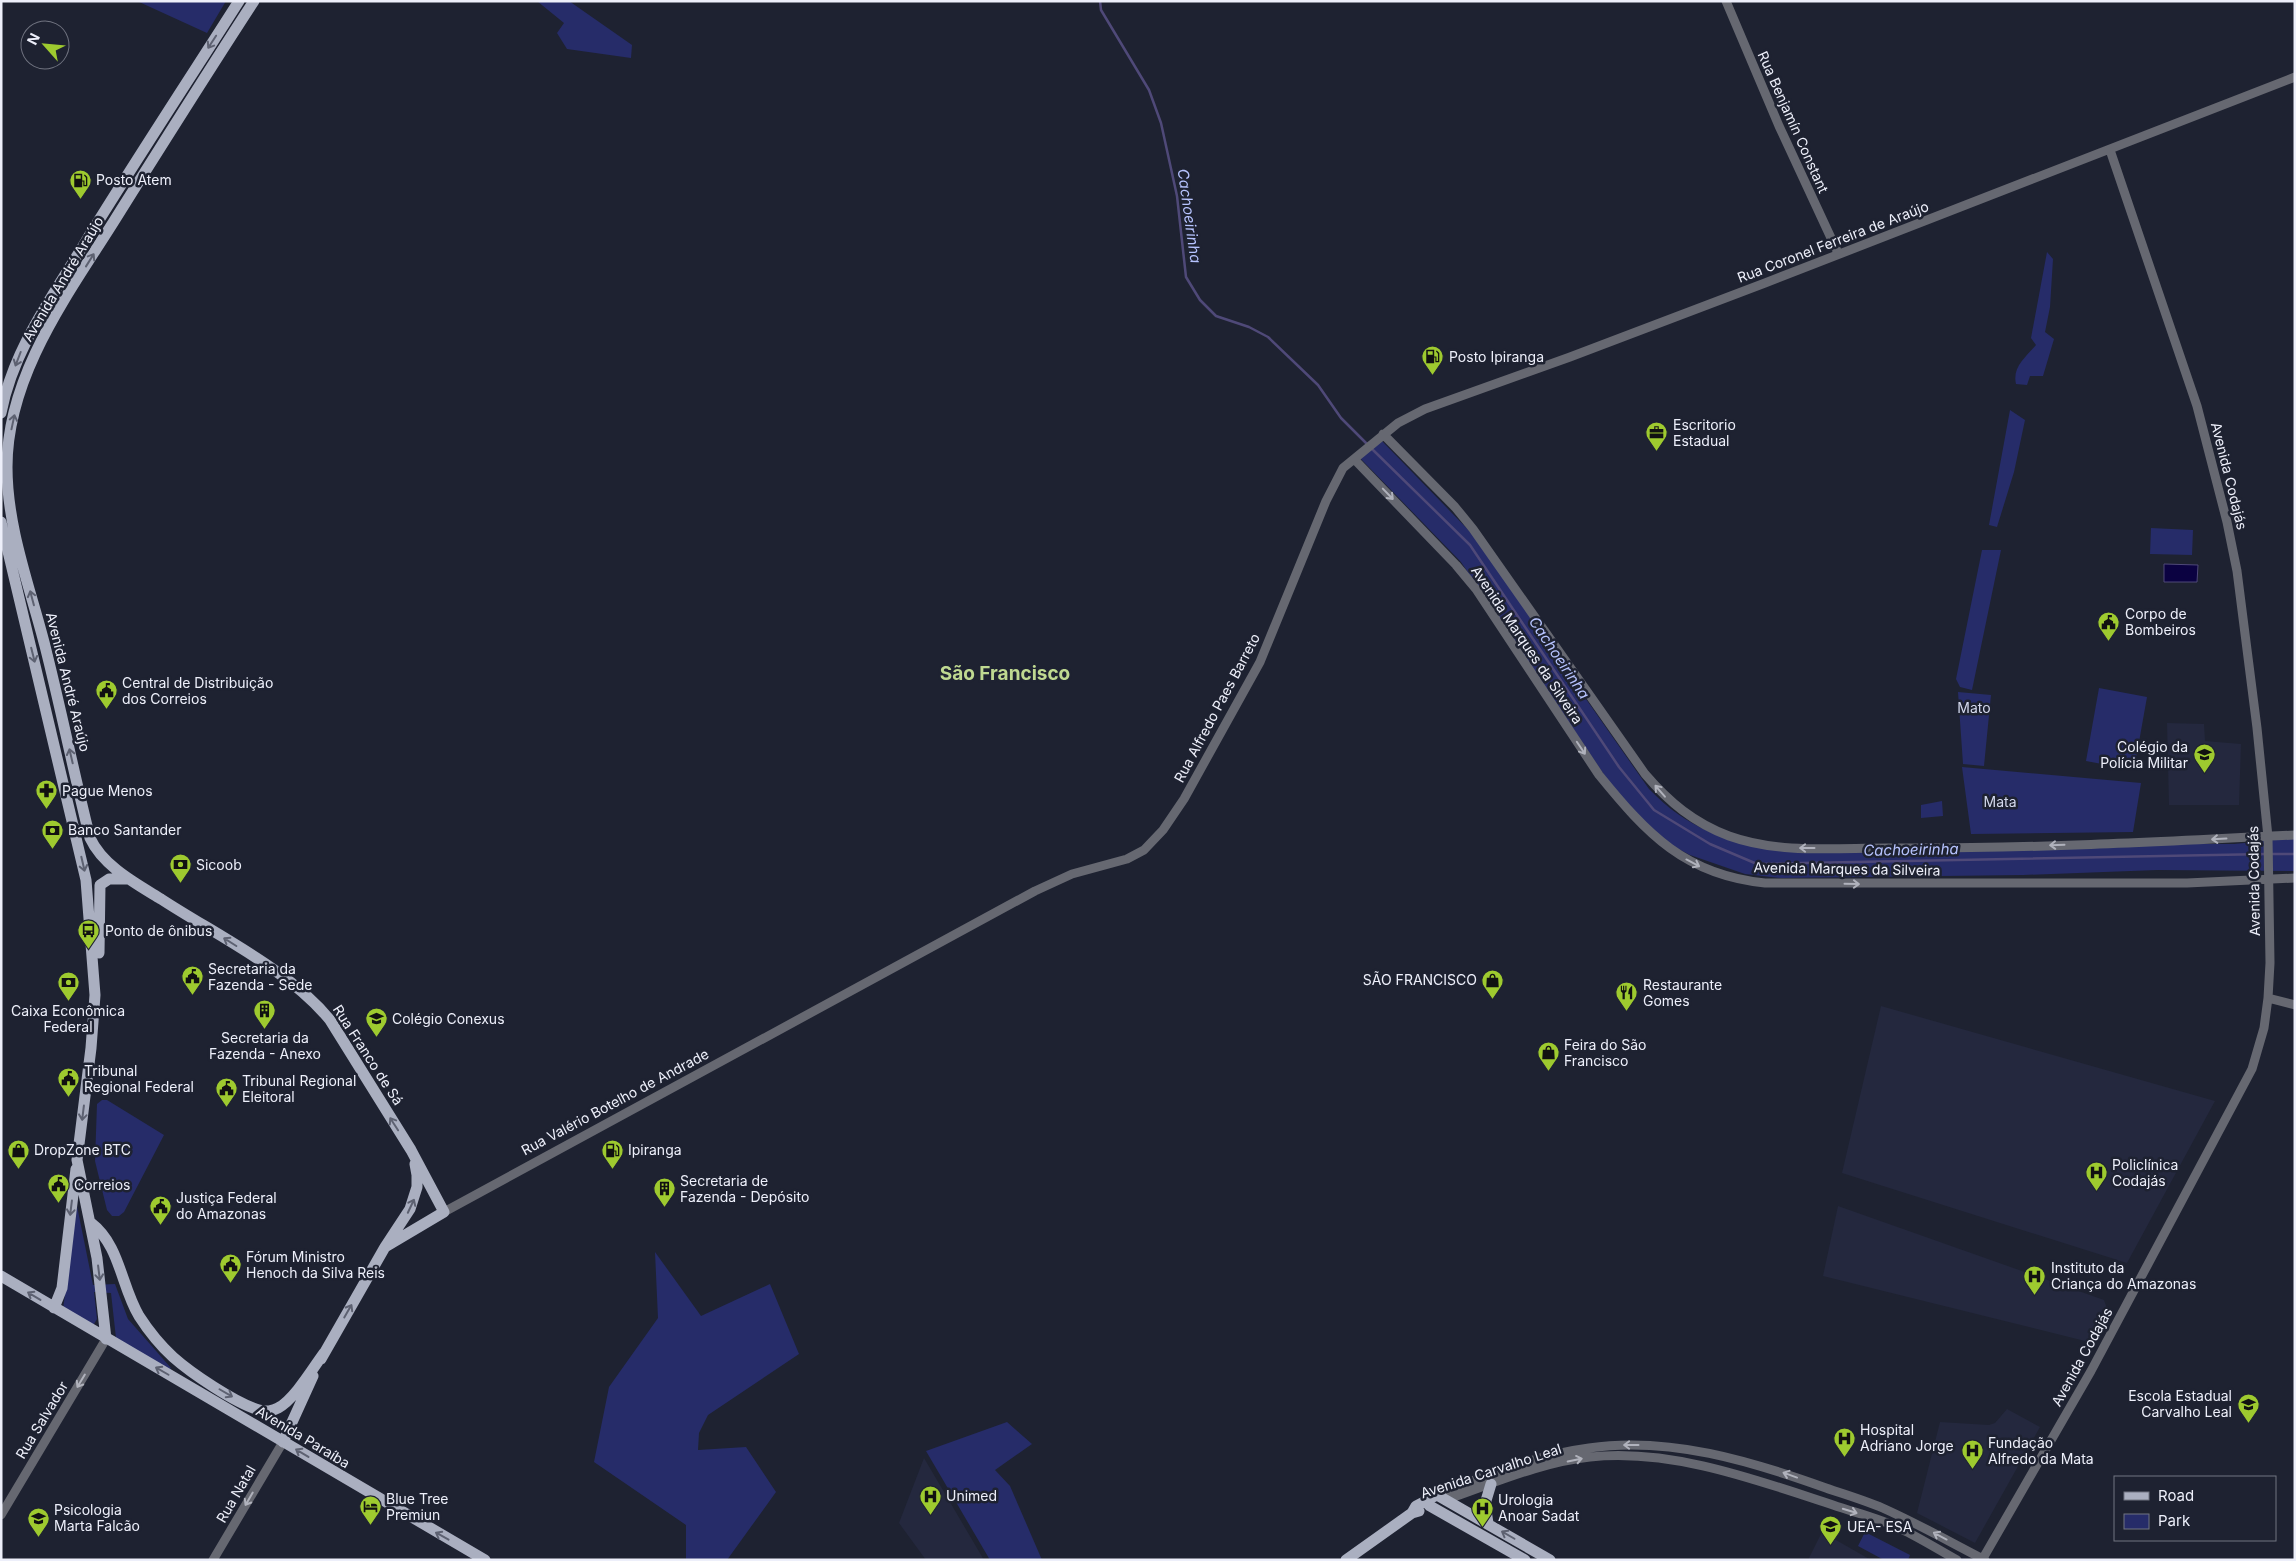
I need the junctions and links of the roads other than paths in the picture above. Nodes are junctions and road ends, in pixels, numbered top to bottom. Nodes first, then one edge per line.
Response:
1 (239, 1) edge
2 (254, 1) edge
3 (1726, 1) edge
4 (2295, 77) edge
5 (2110, 150) junction
6 (1838, 254) junction
7 (1, 413) edge
8 (1379, 437) junction
9 (1356, 457) junction
10 (1, 522) edge
11 (2295, 835) edge
12 (90, 838) joint
13 (2268, 840) junction
14 (2268, 875) junction
15 (2295, 878) edge
16 (130, 880) junction
17 (1054, 882) joint
18 (95, 980) junction
19 (2268, 998) junction
20 (2295, 1005) edge
21 (411, 1150) junction
22 (77, 1160) junction
23 (444, 1212) junction
24 (91, 1223) junction
25 (385, 1247) junction
26 (1, 1276) edge
27 (54, 1308) junction
28 (106, 1339) junction
29 (324, 1353) junction
30 (283, 1442) junction
31 (1491, 1484) junction
32 (1441, 1498) junction
33 (1428, 1503) junction
34 (1, 1515) edge
35 (1487, 1522) junction
36 (1480, 1533) junction
37 (1983, 1559) edge
38 (213, 1560) edge
39 (484, 1560) edge
40 (1346, 1560) edge
41 (1525, 1560) edge
42 (1550, 1560) edge
43 (1958, 1560) edge

1 -> 7 main road, Avenida André Araújo
12 -> 2 main road, Avenida André Araújo
3 - 6 street, Rua Benjamín Constant
4 - 5 street, Rua Coronel Ferreira de Araújo
5 - 6 street, Rua Coronel Ferreira de Araújo
5 - 13 street, Avenida Codajás
6 - 8 street, Rua Coronel Ferreira de Araújo
8 - 9 street, Rua Coronel Ferreira de Araújo
13 -> 8 street, Avenida Marques da Silveira
9 -> 14 street, Avenida Marques da Silveira
9 - 17 street, Rua Alfredo Paes Barreto
10 -> 18 main road, Avenida André Araújo
11 - 13 street, Avenida Marques da Silveira
12 - 16 main road, Rua Franco de Sá
13 - 14 street, Avenida Codajás
14 - 15 street, Avenida Marques da Silveira
14 - 19 street, Avenida Codajás
16 - 18 main road
21 -> 16 main road, Rua Franco de Sá
17 - 23 street, Rua Valério Botelho de Andrade
18 -> 22 main road, Avenida André Araújo
19 - 20 street
19 - 37 street, Avenida Codajás
21 - 23 main road, Rua Franco de Sá
25 -> 21 main road
22 - 24 main road, Avenida André Araújo
22 -> 27 main road
23 - 25 main road, Rua Valério Botelho de Andrade
24 -> 28 main road, Avenida André Araújo
24 -> 29 main road
29 -> 25 main road, Rua Valério Botelho de Andrade
27 -> 26 main road, Avenida Paraíba
27 - 28 main road, Avenida Paraíba
30 -> 28 main road, Avenida Paraíba
28 -> 34 street, Rua Salvador
29 - 30 main road, Rua Valério Botelho de Andrade
30 -> 38 street, Rua Natal
39 -> 30 main road, Avenida Paraíba
31 - 32 street, Avenida Carvalho Leal
31 - 35 main road
31 -> 43 street, Avenida Carvalho Leal
32 - 33 main road, Avenida Carvalho Leal
32 - 35 main road
37 -> 32 street, Avenida Carvalho Leal
33 - 36 main road
33 - 40 main road, Avenida Carvalho Leal
35 - 36 main road
42 -> 35 main road
36 - 41 main road

